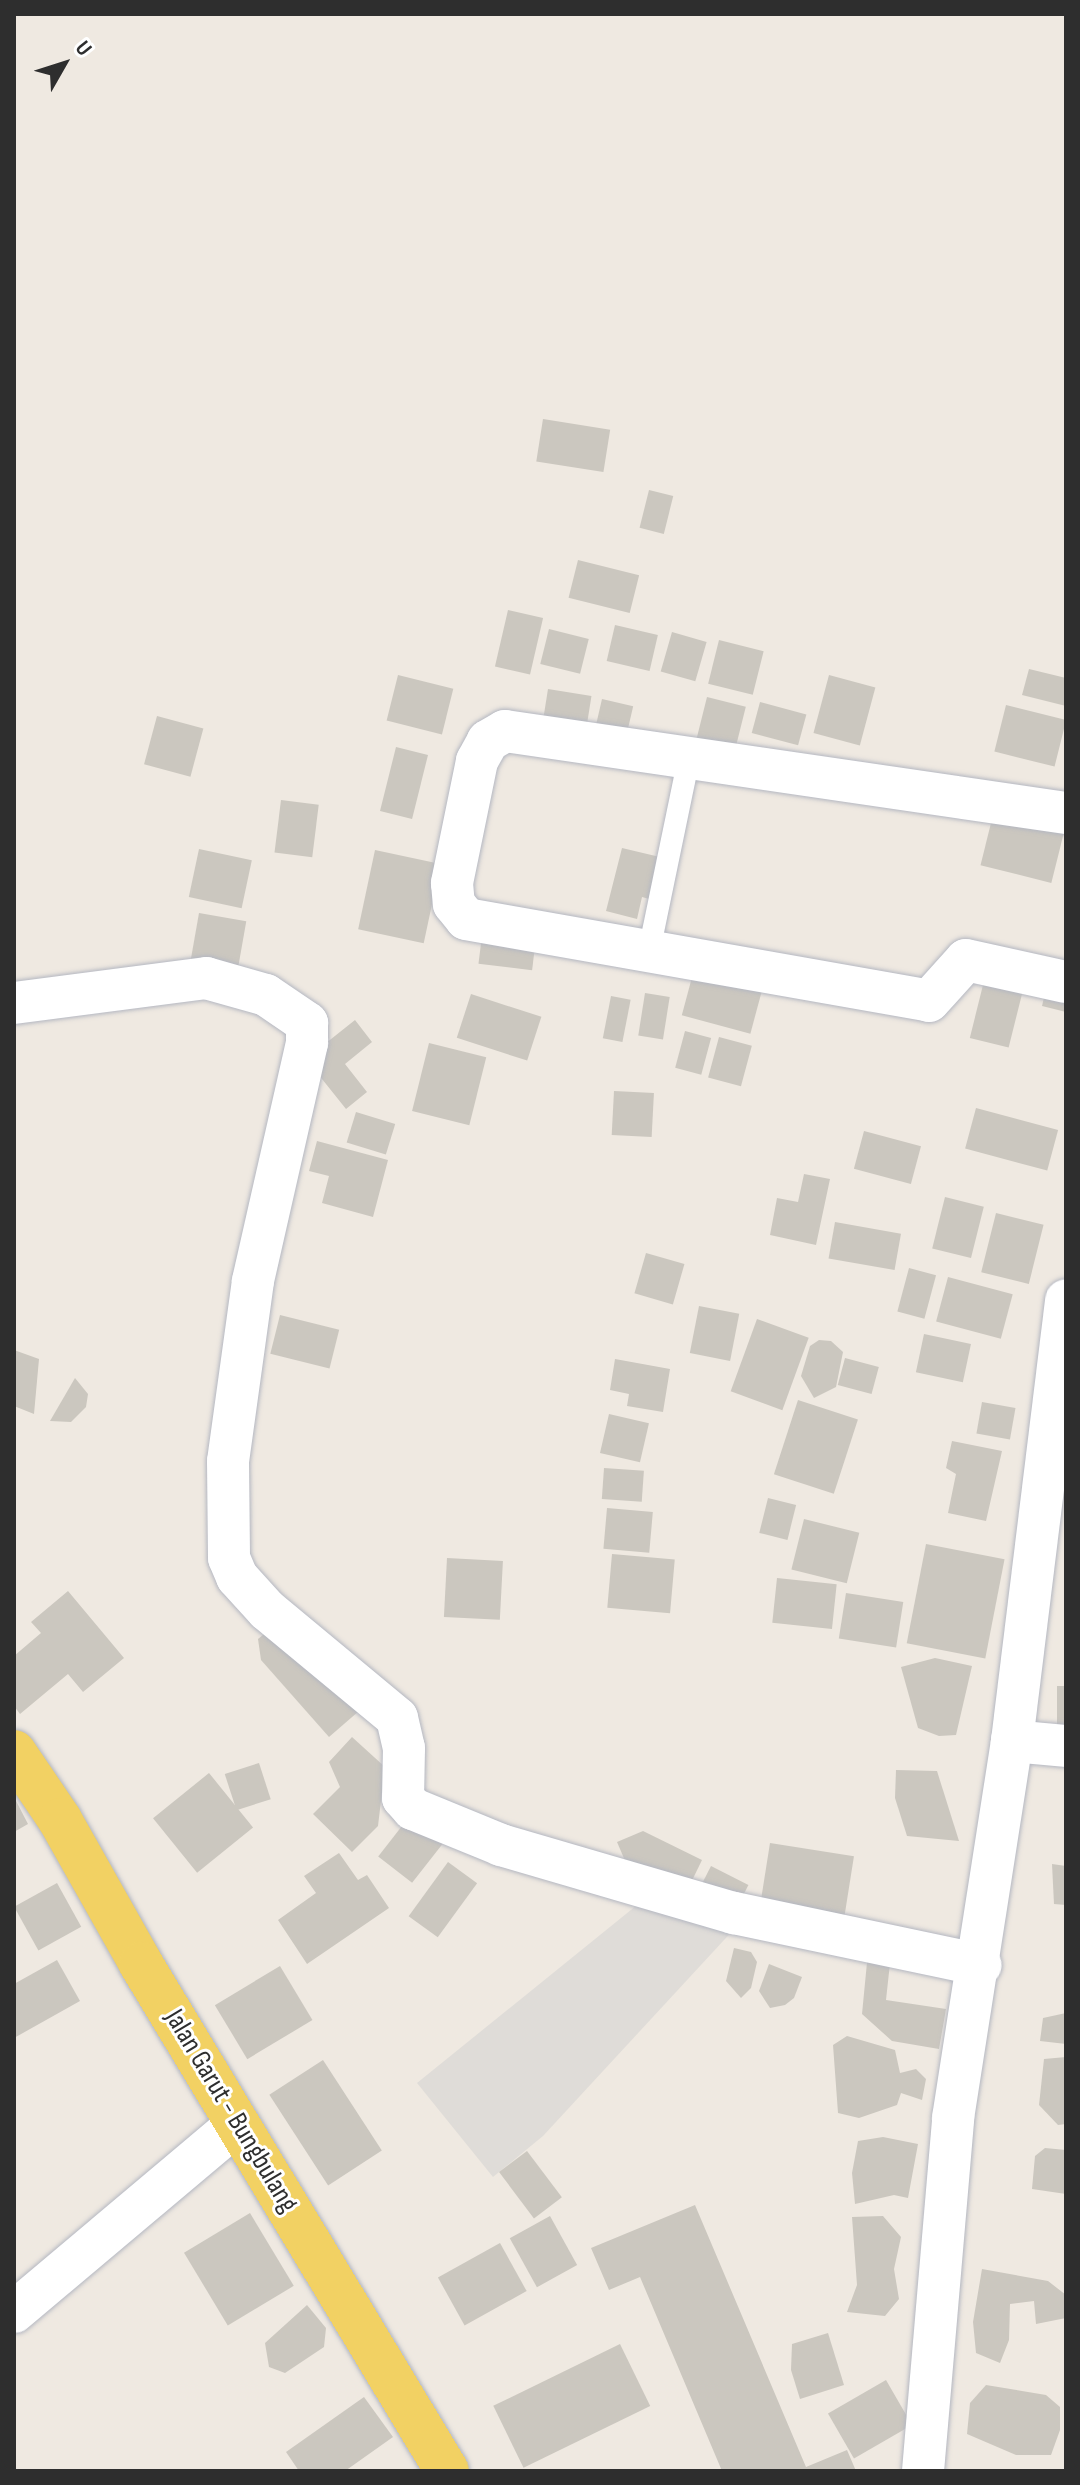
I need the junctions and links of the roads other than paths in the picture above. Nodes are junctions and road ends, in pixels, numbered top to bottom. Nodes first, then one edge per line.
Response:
1 (689, 758) junction
2 (1066, 813) edge
3 (649, 951) junction
4 (1066, 982) edge
5 (14, 1003) edge
6 (1066, 1300) edge
7 (1059, 1399) edge
8 (1012, 1741) junction
9 (1066, 1746) edge
10 (14, 1752) edge
11 (981, 1965) junction
12 (237, 2124) junction
13 (14, 2312) edge
14 (447, 2471) edge
15 (923, 2471) edge

1 - 2 street
1 - 3 lane
1 - 3 street
3 - 4 street
5 - 11 street
6 - 7 street
7 - 8 street
8 - 9 street
8 - 11 street
10 - 12 main road, Jalan Garut - Bungbulang
11 - 15 street
12 - 13 street
12 - 14 main road, Jalan Garut - Bungbulang

